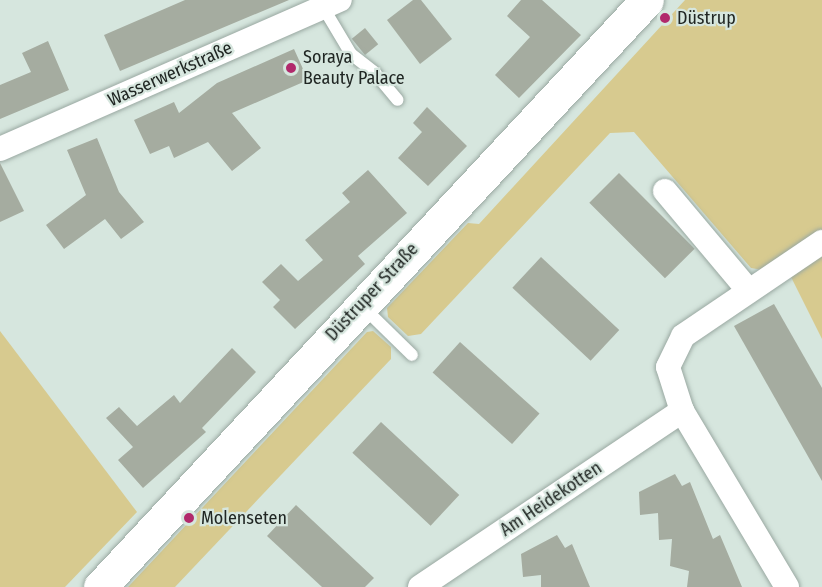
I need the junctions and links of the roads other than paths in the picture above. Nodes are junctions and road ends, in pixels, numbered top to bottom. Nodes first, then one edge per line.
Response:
1 (647, 0) edge
2 (322, 5) edge
3 (398, 100) dead end
4 (0, 149) edge
5 (665, 190) dead end
6 (822, 242) edge
7 (748, 290) junction
8 (360, 304) junction
9 (412, 355) dead end
10 (682, 411) junction
11 (100, 587) edge
12 (420, 587) edge
13 (787, 587) edge

1 - 8 street, Düstruper Straße
2 - 3 lane
2 - 4 street, Wasserwerkstraße
5 - 7 street
6 - 7 street
7 - 10 street
8 - 9 lane
8 - 11 street, Düstruper Straße
10 - 12 street, Am Heidekotten
10 - 13 street

